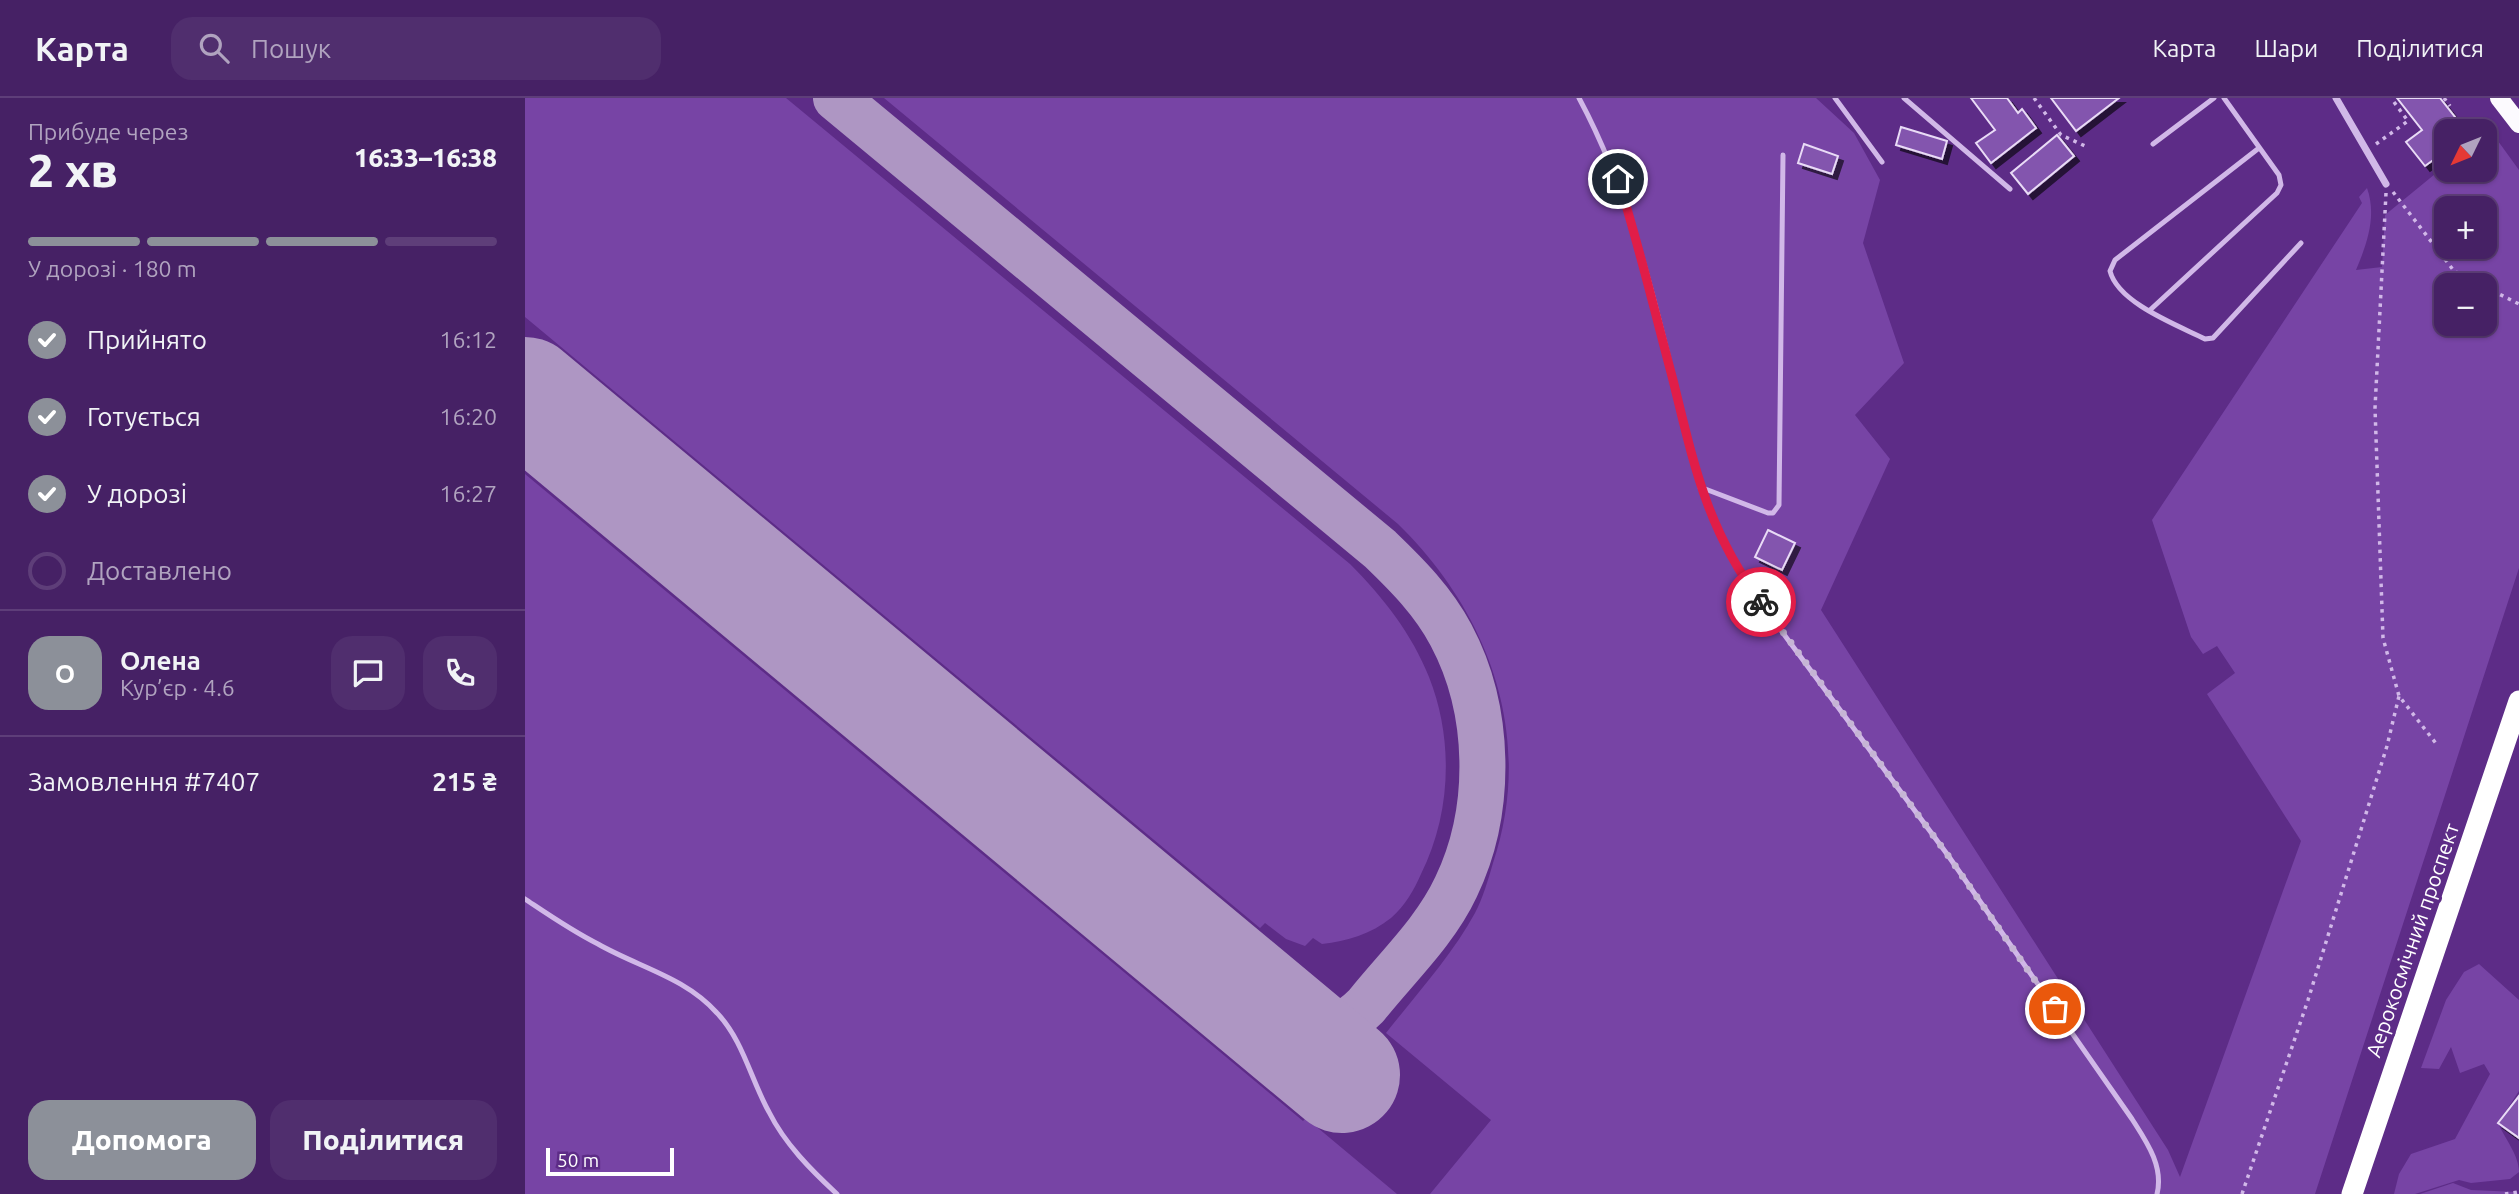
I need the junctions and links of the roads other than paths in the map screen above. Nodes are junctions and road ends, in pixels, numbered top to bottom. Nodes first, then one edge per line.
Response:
1 (1579, 98) edge
2 (1835, 98) edge
3 (1904, 98) edge
4 (2214, 98) edge
5 (2224, 98) edge
6 (2336, 98) edge
7 (2499, 98) edge
8 (2519, 124) edge
9 (2153, 144) dead end
10 (2259, 148) junction
11 (1783, 155) dead end
12 (1882, 162) dead end
13 (2386, 184) road end
14 (2010, 189) dead end
15 (2301, 243) dead end
16 (2149, 311) junction
17 (1700, 487) junction
18 (2519, 701) edge
19 (525, 899) edge
20 (837, 1194) edge
21 (2157, 1194) edge
22 (2351, 1194) edge

1 - 17 lane
2 - 12 lane
3 - 14 lane
4 - 9 lane
5 - 10 lane
6 - 13 street
7 - 8 main road
10 - 16 lane
10 - 16 lane
11 - 17 lane
15 - 16 lane
17 - 21 lane
18 - 22 highway, Аерокосмічний проспект
19 - 20 lane

